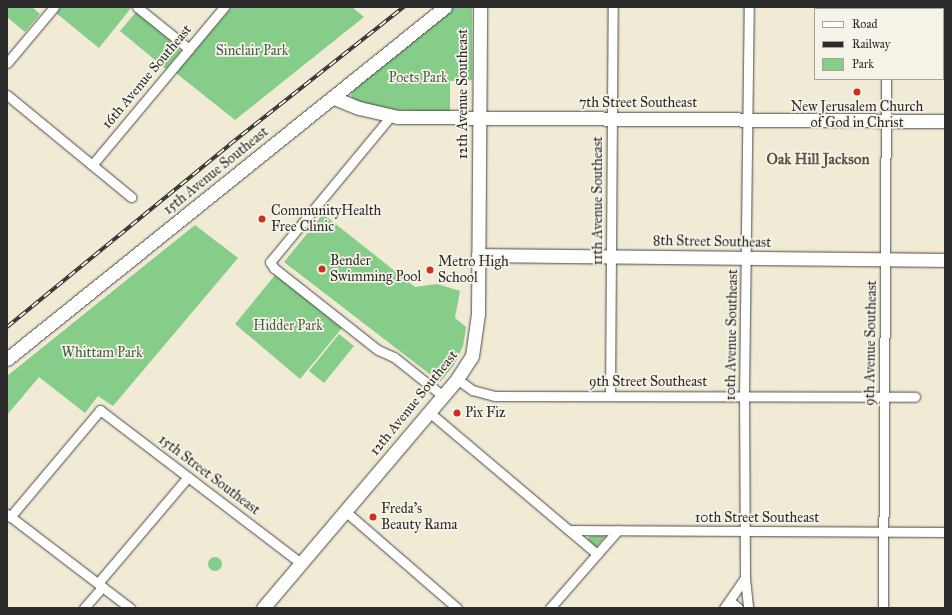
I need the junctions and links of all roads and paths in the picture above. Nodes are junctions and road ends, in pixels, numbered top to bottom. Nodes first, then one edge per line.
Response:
1 (54, 7) edge
2 (137, 7) edge
3 (224, 7) edge
4 (445, 7) edge
5 (480, 7) edge
6 (613, 7) edge
7 (749, 7) edge
8 (189, 49) junction
9 (7, 63) edge
10 (886, 80) edge
11 (7, 95) edge
12 (334, 98) junction
13 (390, 116) junction
14 (479, 118) junction
15 (612, 119) junction
16 (748, 120) junction
17 (886, 121) junction
18 (945, 121) edge
19 (92, 165) junction
20 (130, 197) dead end
21 (478, 255) junction
22 (611, 257) junction
23 (747, 259) junction
24 (886, 260) junction
25 (945, 260) edge
26 (7, 359) edge
27 (457, 380) junction
28 (443, 396) junction
29 (610, 396) junction
30 (744, 396) junction
31 (915, 397) dead end
32 (884, 398) junction
33 (429, 412) junction
34 (188, 477) junction
35 (345, 511) junction
36 (9, 516) edge
37 (569, 530) junction
38 (618, 530) junction
39 (746, 532) junction
40 (945, 532) edge
41 (884, 533) junction
42 (597, 554) junction
43 (301, 563) junction
44 (745, 578) junction
45 (100, 585) junction
46 (727, 604) edge
47 (84, 608) edge
48 (130, 608) edge
49 (263, 608) edge
50 (457, 608) edge
51 (550, 608) edge
52 (738, 608) edge
53 (748, 608) edge
54 (883, 608) edge

1 - 9 street
2 - 8 street
3 - 8 street, 16th Avenue Southeast
4 - 12 main road, 15th Avenue Southeast
5 - 14 main road, 12th Avenue Southeast
6 - 15 street, 11th Avenue Southeast
7 - 16 street, 10th Avenue Southeast
8 - 19 street, 16th Avenue Southeast
10 - 17 street, 9th Avenue Southeast
11 - 19 street
12 - 13 main road, 7th Street Southeast
12 - 26 main road, 15th Avenue Southeast
13 - 14 main road, 7th Street Southeast
13 - 28 street
14 - 15 main road, 7th Street Southeast
14 - 21 main road, 12th Avenue Southeast
15 - 16 main road, 7th Street Southeast
15 - 22 street, 11th Avenue Southeast
16 - 17 main road, 7th Street Southeast
16 - 23 street, 10th Avenue Southeast
17 - 18 main road, 7th Street Southeast
17 - 24 street, 9th Avenue Southeast
19 - 20 street
21 - 22 main road, 8th Street Southeast
21 - 27 main road, 12th Avenue Southeast
22 - 23 main road, 8th Street Southeast
22 - 29 street, 11th Avenue Southeast
23 - 24 main road, 8th Street Southeast
23 - 30 street, 10th Avenue Southeast
24 - 25 main road, 8th Street Southeast
24 - 32 street, 9th Avenue Southeast
27 - 28 main road, 12th Avenue Southeast
27 - 29 street, 9th Street Southeast
28 - 33 main road, 12th Avenue Southeast
29 - 30 street, 9th Street Southeast
30 - 32 street, 9th Street Southeast
30 - 39 street, 10th Avenue Southeast
31 - 32 street, 9th Street Southeast
32 - 41 street, 9th Avenue Southeast
33 - 35 main road, 12th Avenue Southeast
33 - 37 street
34 - 36 street, 15th Street Southeast
34 - 43 street, 15th Street Southeast
34 - 45 street
35 - 43 main road, 12th Avenue Southeast
35 - 50 street
36 - 45 street
37 - 38 street, 10th Street Southeast
37 - 42 street
38 - 39 street, 10th Street Southeast
38 - 42 street
39 - 41 street, 10th Street Southeast
39 - 44 street, 10th Avenue Southeast
40 - 41 street, 10th Street Southeast
41 - 54 street, 9th Avenue Southeast
42 - 51 street
43 - 49 main road, 12th Avenue Southeast
44 - 46 street
44 - 53 street, 10th Avenue Southeast
45 - 47 street
45 - 48 street
46 - 52 street

